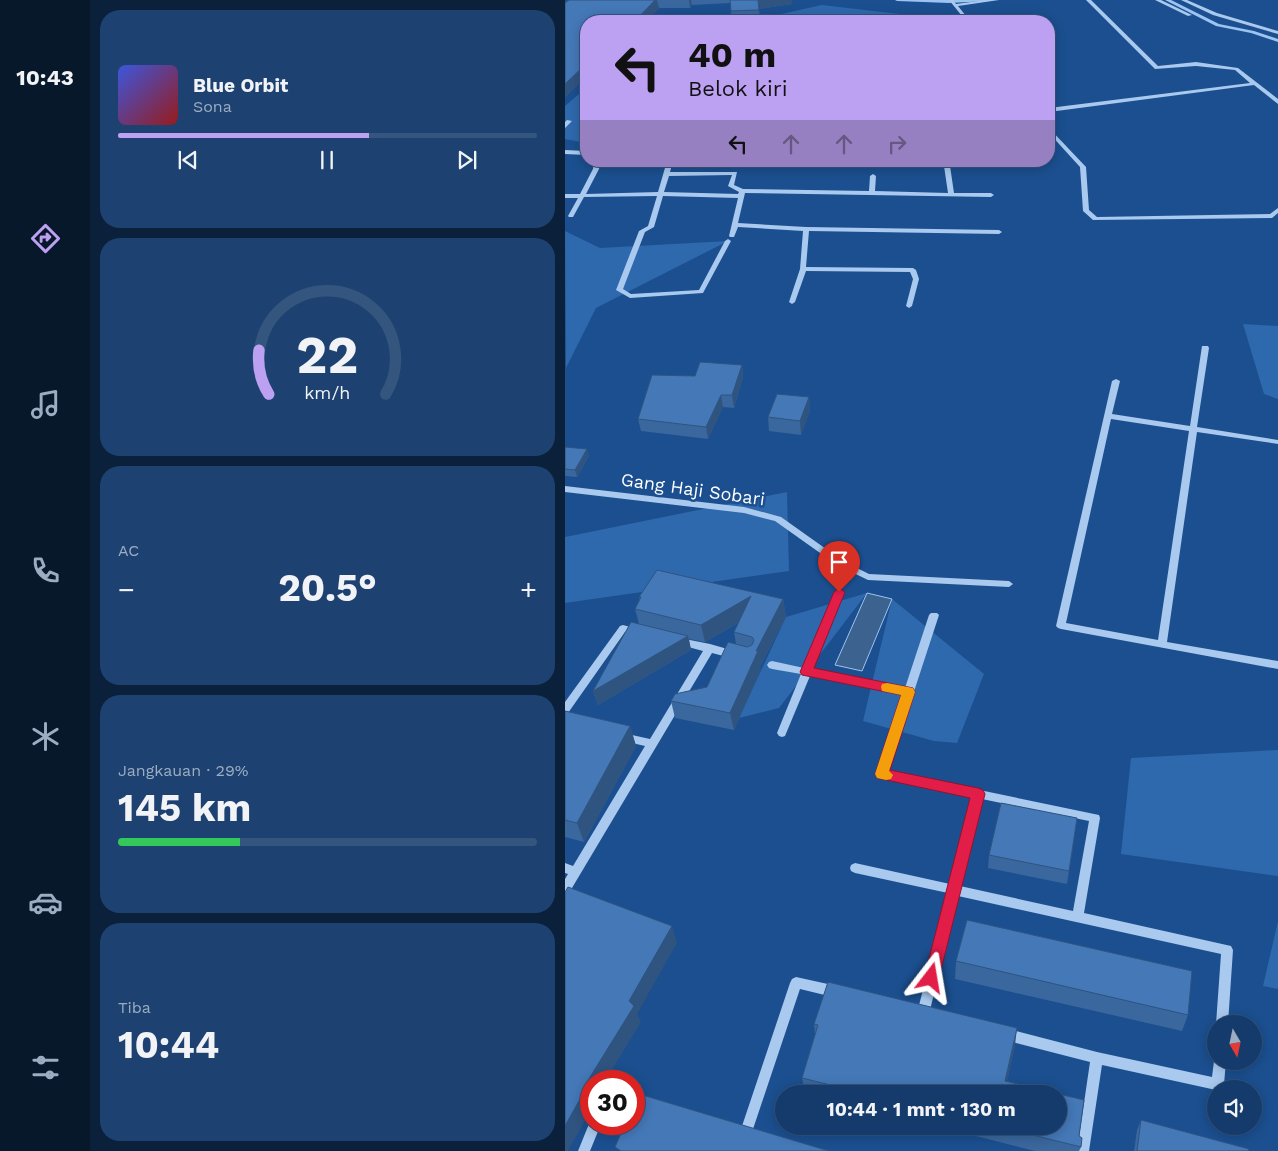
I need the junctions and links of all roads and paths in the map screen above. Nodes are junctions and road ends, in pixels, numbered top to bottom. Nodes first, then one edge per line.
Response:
1 (951, 0) edge
2 (997, 0) edge
3 (1089, 0) edge
4 (1157, 0) edge
5 (1183, 0) edge
6 (956, 5) junction
7 (963, 15) edge
8 (1190, 15) dead end
9 (1278, 33) edge
10 (1253, 84) junction
11 (1278, 102) edge
12 (1055, 109) edge
13 (1055, 137) edge
14 (565, 152) edge
15 (580, 153) edge
16 (596, 167) edge
17 (668, 167) edge
18 (947, 167) edge
19 (665, 174) junction
20 (873, 176) dead end
21 (872, 193) junction
22 (951, 193) junction
23 (659, 194) junction
24 (742, 194) junction
25 (991, 194) dead end
26 (565, 196) edge
27 (582, 196) junction
28 (1278, 210) edge
29 (571, 216) dead end
30 (735, 224) junction
31 (806, 230) junction
32 (999, 232) dead end
33 (803, 269) junction
34 (792, 302) dead end
35 (909, 306) dead end
36 (1205, 348) dead end
37 (1116, 381) dead end
38 (1108, 416) junction
39 (1193, 429) junction
40 (1278, 442) edge
41 (565, 489) edge
42 (1009, 584) dead end
43 (839, 592) dead end
44 (933, 615) dead end
45 (652, 635) edge
46 (671, 640) edge
47 (1162, 644) junction
48 (709, 648) junction
49 (741, 657) edge
50 (772, 665) dead end
51 (1278, 665) edge
52 (806, 672) junction
53 (909, 692) junction
54 (565, 710) edge
55 (782, 733) dead end
56 (613, 735) edge
57 (652, 744) junction
58 (978, 794) junction
59 (855, 868) dead end
60 (570, 870) edge
61 (565, 889) edge
62 (954, 890) junction
63 (1079, 917) junction
64 (850, 996) edge
65 (1223, 1015) edge
66 (941, 1018) edge
67 (996, 1032) edge
68 (1097, 1058) junction
69 (1219, 1070) edge
70 (747, 1129) edge
71 (591, 1135) edge
72 (584, 1151) edge
73 (1083, 1151) edge

1 - 6 street
2 - 6 street
3 - 10 street
4 - 8 street
5 - 9 street
6 - 7 street
10 - 11 street
10 - 12 street
13 - 28 street
14 - 15 street
16 - 27 street
17 - 19 street
18 - 22 street
19 - 23 street
19 - 24 street
20 - 21 street
21 - 22 street
21 - 24 street
22 - 25 street
23 - 24 street
23 - 27 street
23 - 30 street
24 - 30 street
26 - 27 street
27 - 29 street
30 - 31 street
31 - 32 street
31 - 33 street
33 - 34 street
33 - 35 street
36 - 39 street
37 - 38 street
38 - 39 street
38 - 47 street
39 - 40 street
39 - 47 street
41 - 42 street, Gang Haji Sobari
43 - 52 street
44 - 53 street
45 - 54 street
46 - 48 street
47 - 51 street
48 - 49 street
48 - 57 street
50 - 52 street
52 - 53 street
52 - 55 street
53 - 58 street
56 - 57 street
57 - 60 street
58 - 62 street
58 - 63 street
59 - 62 street
60 - 61 street
62 - 63 street
62 - 66 street
63 - 65 street
64 - 70 street
67 - 68 street
68 - 69 street
68 - 73 street
71 - 72 street

